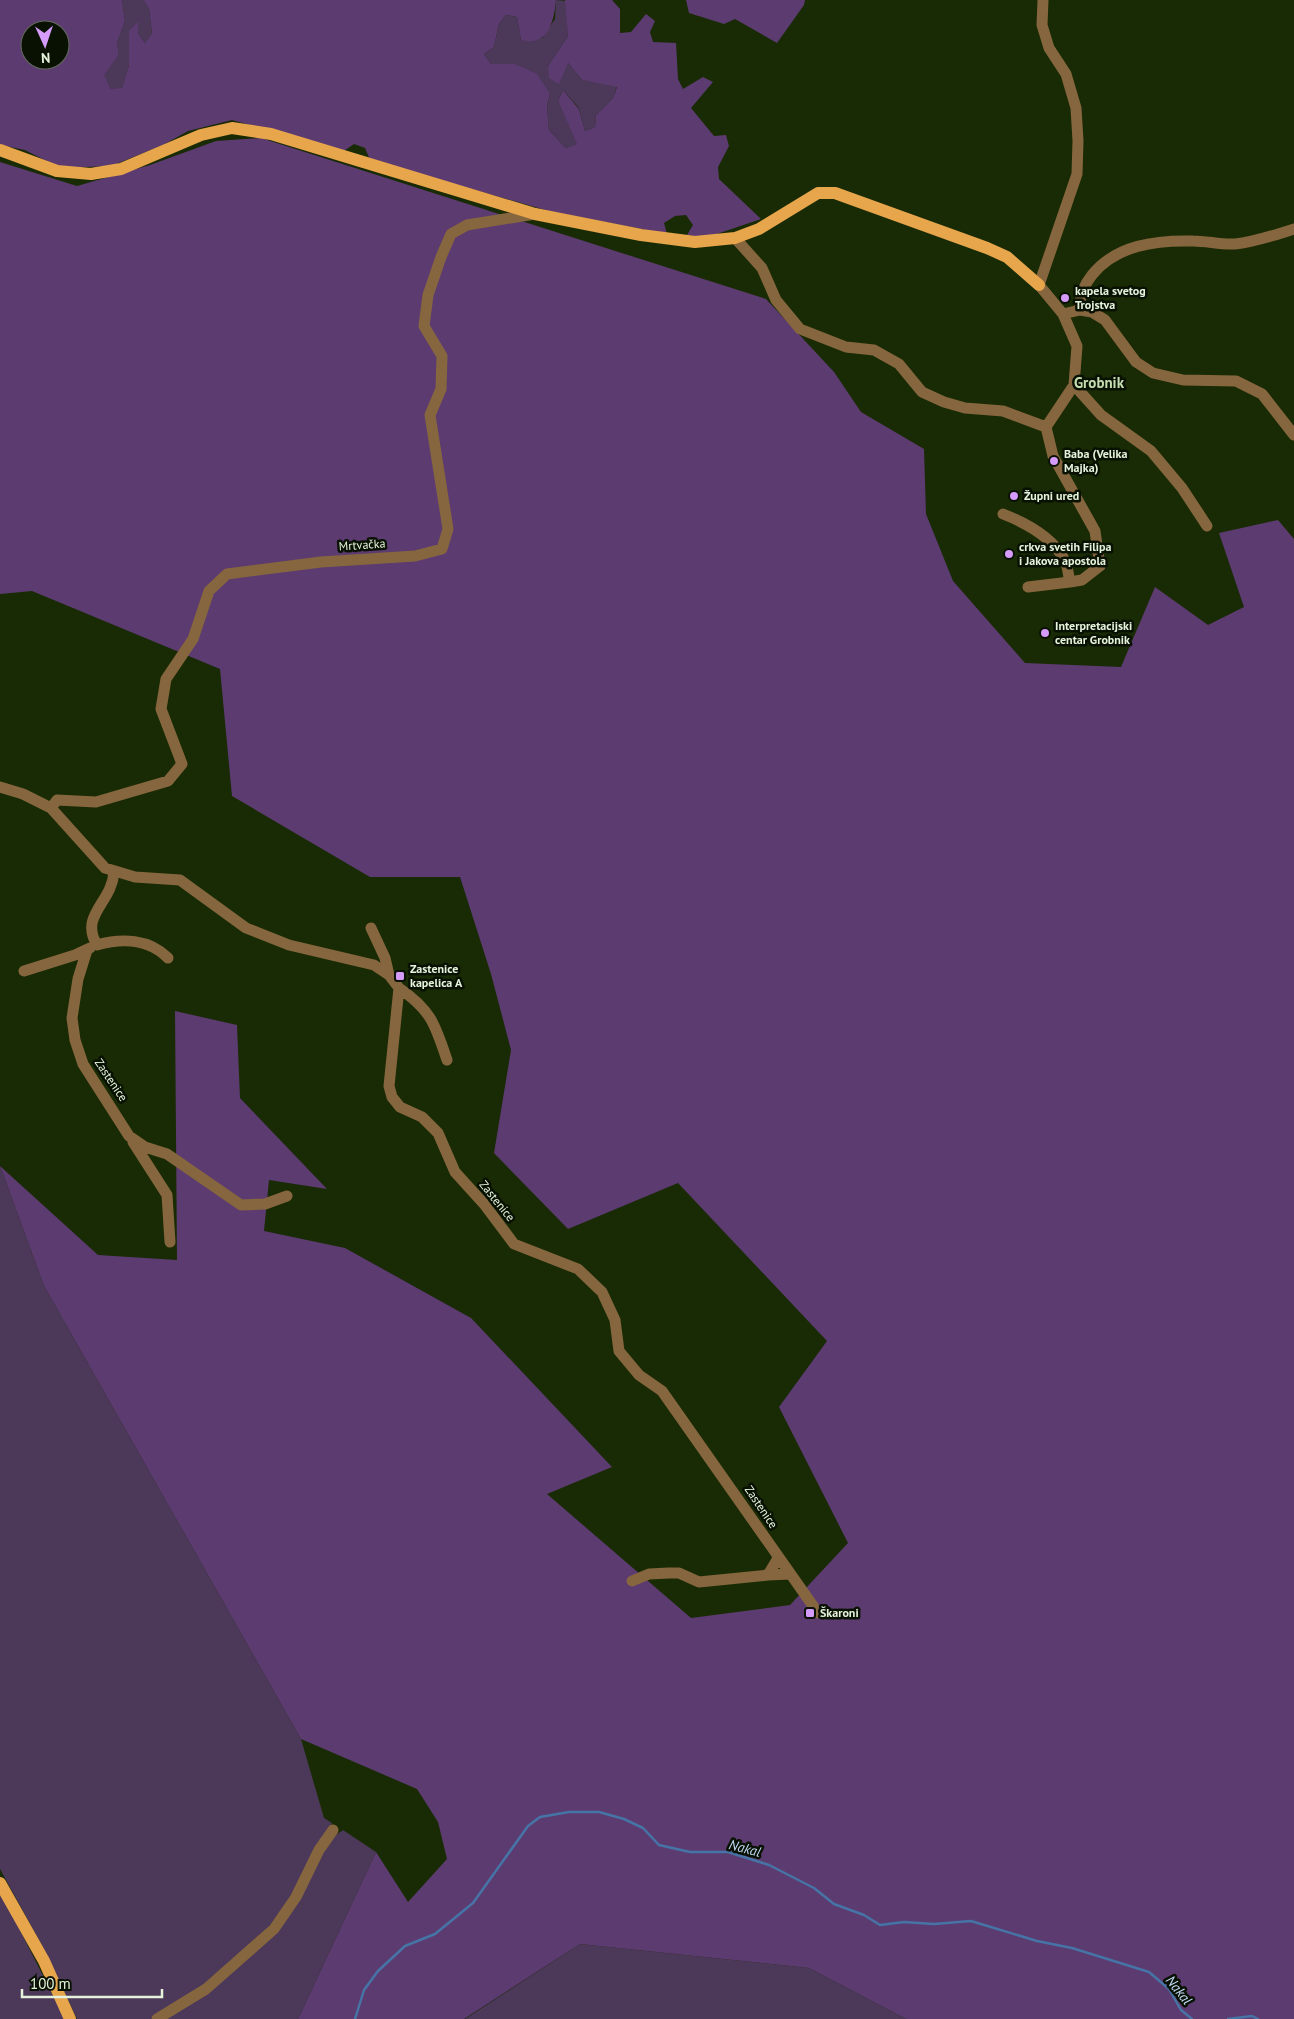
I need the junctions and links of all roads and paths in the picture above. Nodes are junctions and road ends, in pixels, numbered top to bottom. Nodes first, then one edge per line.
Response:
1 (1042, 0) edge
2 (0, 150) edge
3 (534, 214) junction
4 (1294, 229) edge
5 (736, 238) junction
6 (1040, 285) junction
7 (1080, 310) junction
8 (1063, 314) junction
9 (1074, 385) junction
10 (1046, 427) junction
11 (1294, 436) edge
12 (1004, 514) dead end
13 (1207, 526) dead end
14 (1070, 582) junction
15 (1028, 587) dead end
16 (0, 787) edge
17 (50, 808) junction
18 (114, 872) junction
19 (371, 928) dead end
20 (92, 947) junction
21 (168, 958) dead end
22 (24, 971) dead end
23 (389, 976) junction
24 (399, 988) junction
25 (447, 1060) dead end
26 (129, 1136) junction
27 (287, 1196) dead end
28 (170, 1242) dead end
29 (778, 1558) junction
30 (790, 1574) junction
31 (768, 1576) junction
32 (632, 1581) dead end
33 (818, 1613) dead end
34 (333, 1830) dead end
35 (0, 1883) edge
36 (70, 2019) edge
37 (157, 2019) edge

1 - 6 street
2 - 3 main road
3 - 5 main road
3 - 17 street, Mrtvačka
4 - 7 street
5 - 6 main road
5 - 10 street
6 - 8 street
7 - 8 street
7 - 11 street
8 - 9 street
9 - 10 street
9 - 13 street
10 - 14 street
12 - 14 street
14 - 15 street
16 - 17 street
17 - 18 street
18 - 20 street
18 - 23 street
19 - 23 street
20 - 21 street
20 - 22 street
20 - 26 street, Zastenice
23 - 24 street
24 - 25 street
24 - 29 street, Zastenice
26 - 27 street, Zastenice
26 - 28 street
29 - 30 street, Zastenice
29 - 31 street
30 - 31 street
30 - 33 street, Zastenice
31 - 32 street
34 - 37 street
35 - 36 main road

